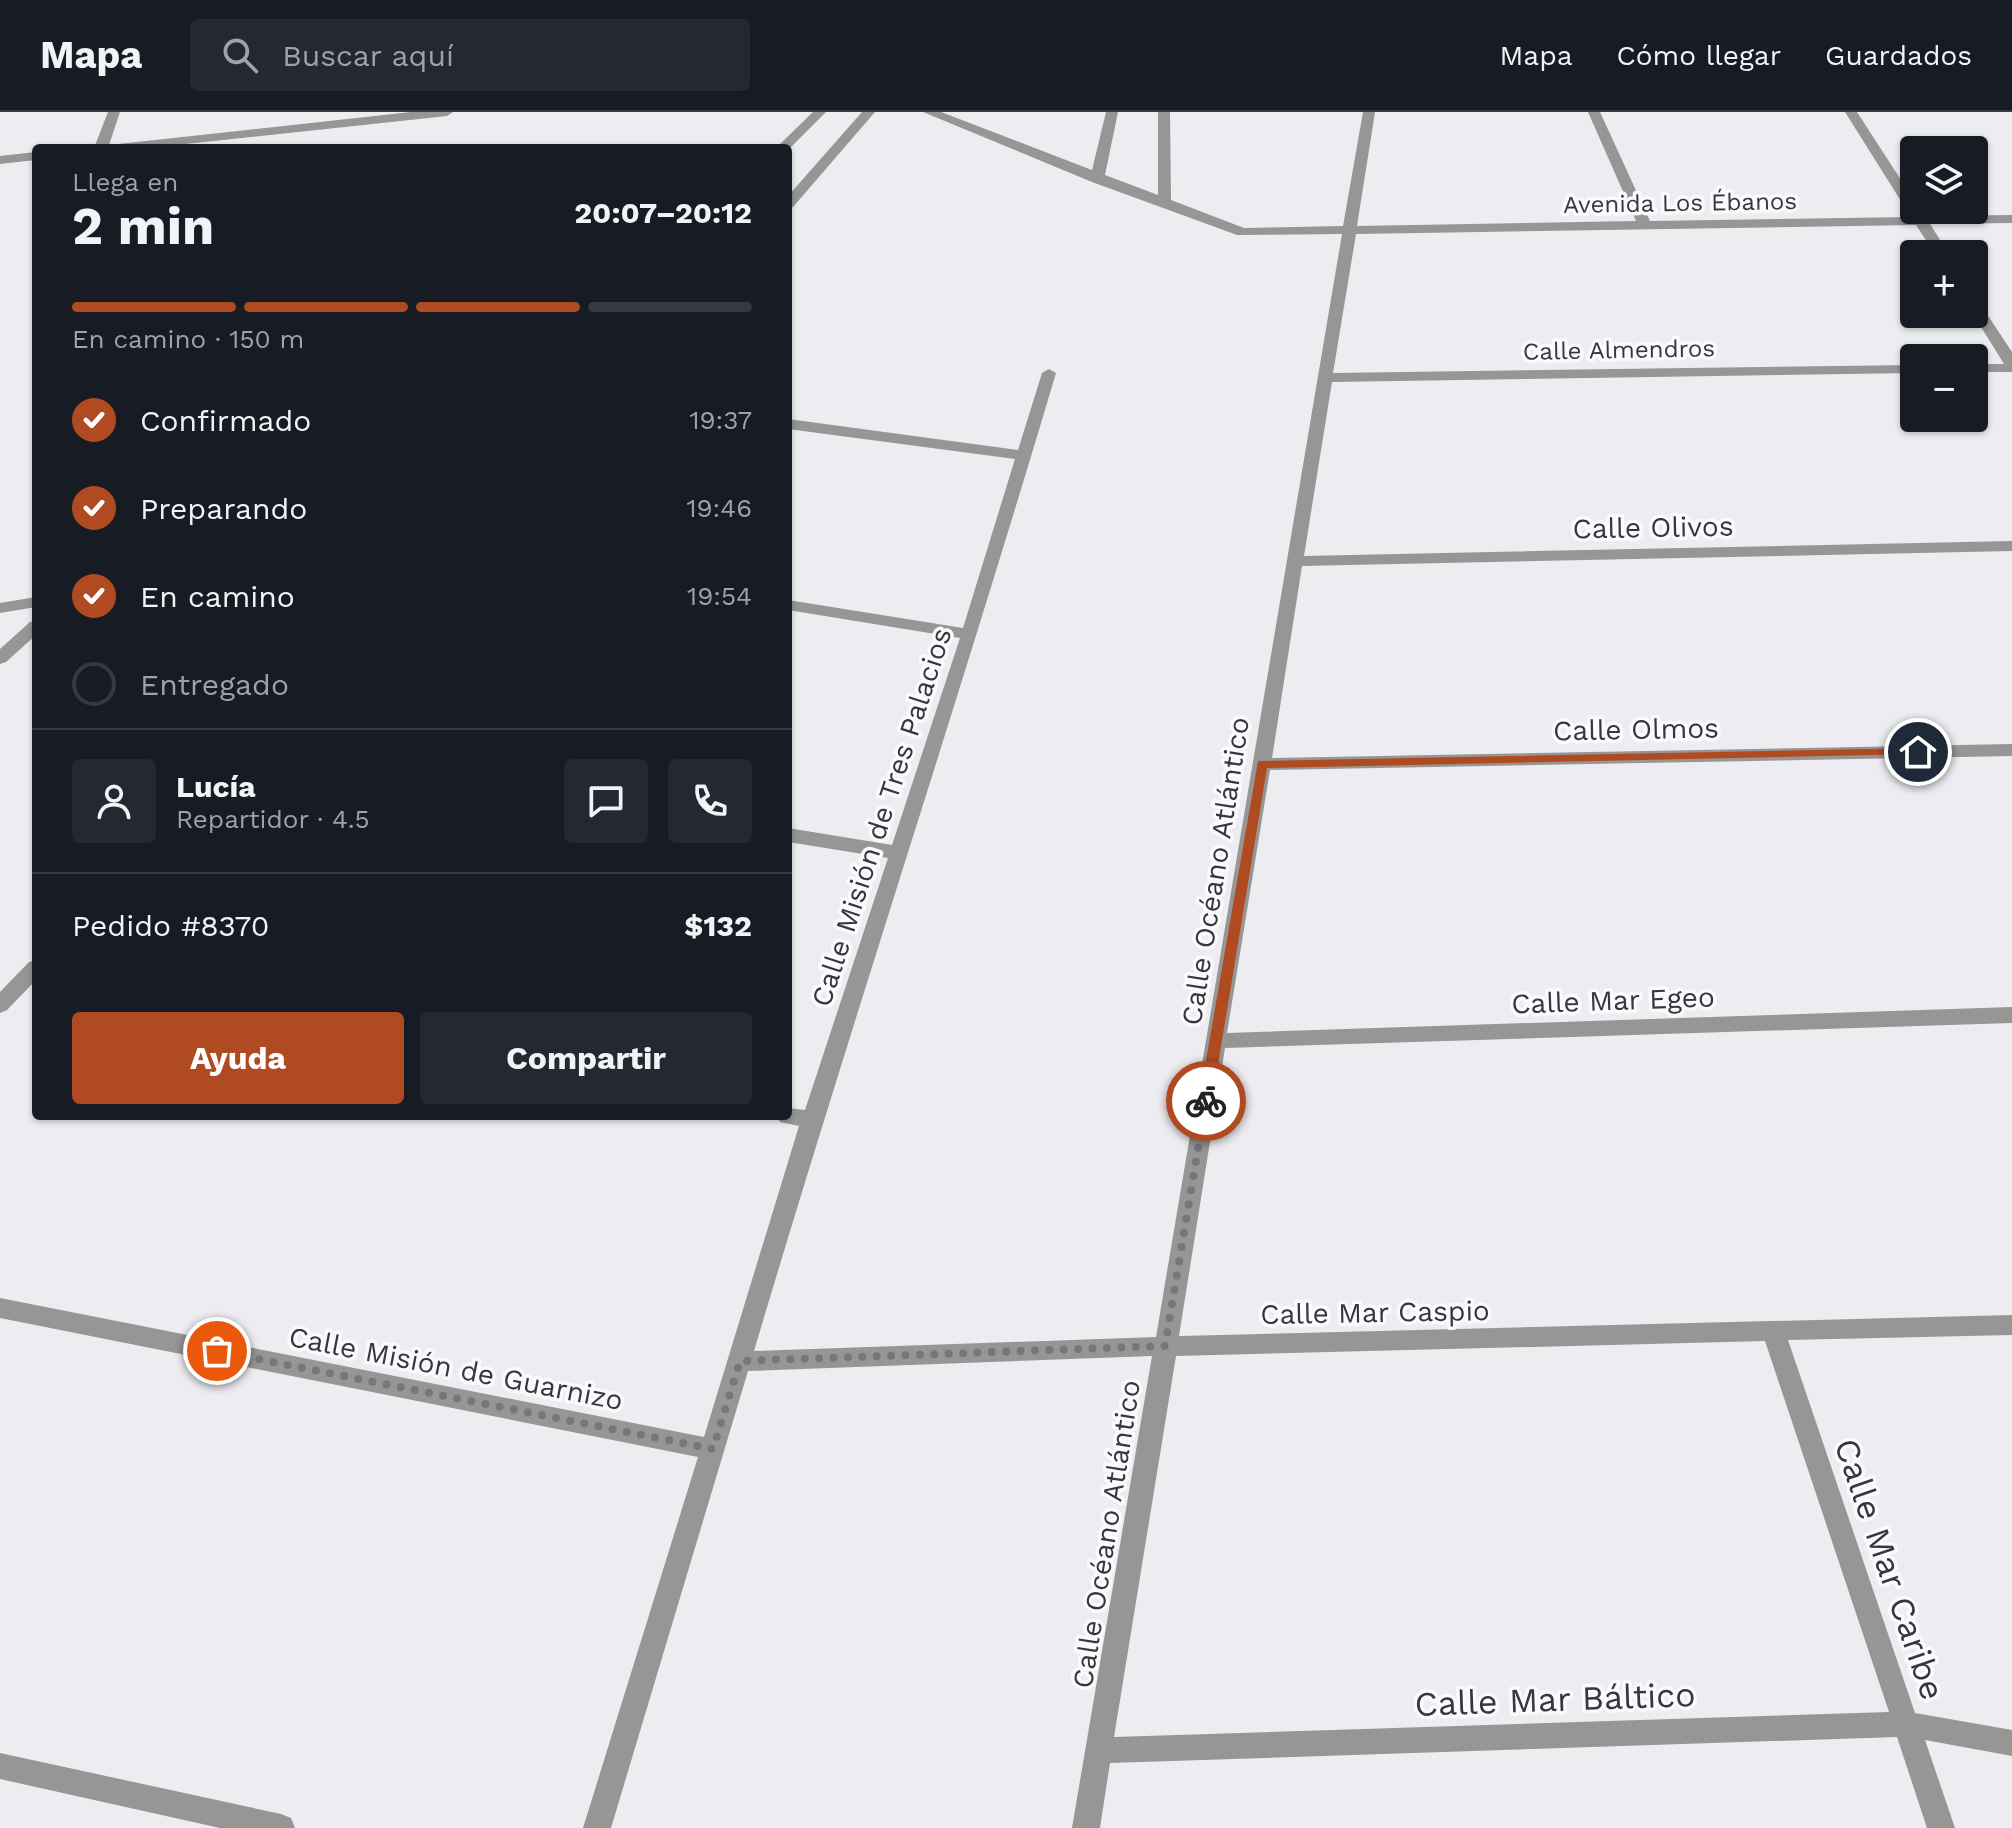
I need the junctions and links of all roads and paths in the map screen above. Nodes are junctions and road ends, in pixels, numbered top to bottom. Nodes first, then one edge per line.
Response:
1 (114, 112) edge
2 (447, 112) edge
3 (820, 112) edge
4 (869, 112) edge
5 (929, 112) edge
6 (1112, 112) edge
7 (1164, 112) edge
8 (1369, 112) edge
9 (1594, 112) edge
10 (1851, 112) edge
11 (102, 144) edge
12 (149, 144) edge
13 (787, 144) edge
14 (32, 156) edge
15 (0, 160) edge
16 (1097, 179) junction
17 (1900, 189) edge
18 (792, 199) edge
19 (1164, 201) junction
20 (2012, 219) edge
21 (1988, 220) edge
22 (1900, 221) edge
23 (1645, 226) junction
24 (1349, 232) junction
25 (1988, 327) edge
26 (2012, 366) edge
27 (1988, 367) edge
28 (1900, 369) edge
29 (1049, 373) dead end
30 (1325, 378) junction
31 (792, 425) edge
32 (1024, 456) junction
33 (2012, 546) edge
34 (1295, 561) junction
35 (32, 603) edge
36 (792, 606) edge
37 (0, 608) edge
38 (32, 630) edge
39 (970, 634) junction
40 (0, 658) edge
41 (2012, 750) edge
42 (1262, 764) junction
43 (792, 836) edge
44 (898, 853) junction
45 (31, 978) edge
46 (0, 1005) edge
47 (2012, 1015) edge
48 (1216, 1041) junction
49 (792, 1117) edge
50 (812, 1120) junction
51 (0, 1308) edge
52 (2012, 1325) edge
53 (1774, 1333) junction
54 (1165, 1346) junction
55 (740, 1361) junction
56 (713, 1449) junction
57 (1906, 1724) junction
58 (2012, 1743) edge
59 (1099, 1750) junction
60 (0, 1766) edge
61 (281, 1828) edge
62 (597, 1828) edge
63 (1086, 1828) edge
64 (1941, 1828) edge

1 - 11 street
2 - 12 street
3 - 13 street
4 - 18 street
5 - 16 street
6 - 16 street
7 - 19 street
8 - 24 street, Calle Océano Atlántico
9 - 23 street
10 - 17 street
14 - 15 street
16 - 19 street
19 - 24 street, Avenida Los Ébanos
20 - 21 street, Avenida Los Ébanos
22 - 23 street, Avenida Los Ébanos
23 - 24 street, Avenida Los Ébanos
24 - 30 street, Calle Océano Atlántico
25 - 26 street
26 - 27 street
28 - 30 street, Calle Almendros
29 - 32 street, Calle Misión de Tres Palacios
30 - 34 street, Calle Océano Atlántico
31 - 32 street
32 - 39 street, Calle Misión de Tres Palacios
33 - 34 street, Calle Olivos
34 - 42 street, Calle Océano Atlántico
35 - 37 street
36 - 39 street
38 - 40 street
39 - 44 street, Calle Misión de Tres Palacios
41 - 42 street, Calle Olmos
42 - 48 street, Calle Océano Atlántico
43 - 44 street
44 - 50 street, Calle Misión de Tres Palacios
45 - 46 street
47 - 48 street, Calle Mar Egeo
48 - 54 street, Calle Océano Atlántico
49 - 50 street
50 - 55 street, Calle Misión de Tres Palacios
51 - 56 street, Calle Misión de Guarnizo
52 - 53 street, Calle Mar Caspio
53 - 54 street, Calle Mar Caspio
53 - 57 street, Calle Mar Caribe
54 - 55 street, Calle Mar Caspio
54 - 59 street, Calle Océano Atlántico
55 - 56 street, Calle Misión de Tres Palacios
56 - 62 street, Calle Misión de Tres Palacios
57 - 58 street, Calle Mar Báltico
57 - 59 street, Calle Mar Báltico
57 - 64 street, Calle Mar Caribe
59 - 63 street, Calle Océano Atlántico
60 - 61 street

